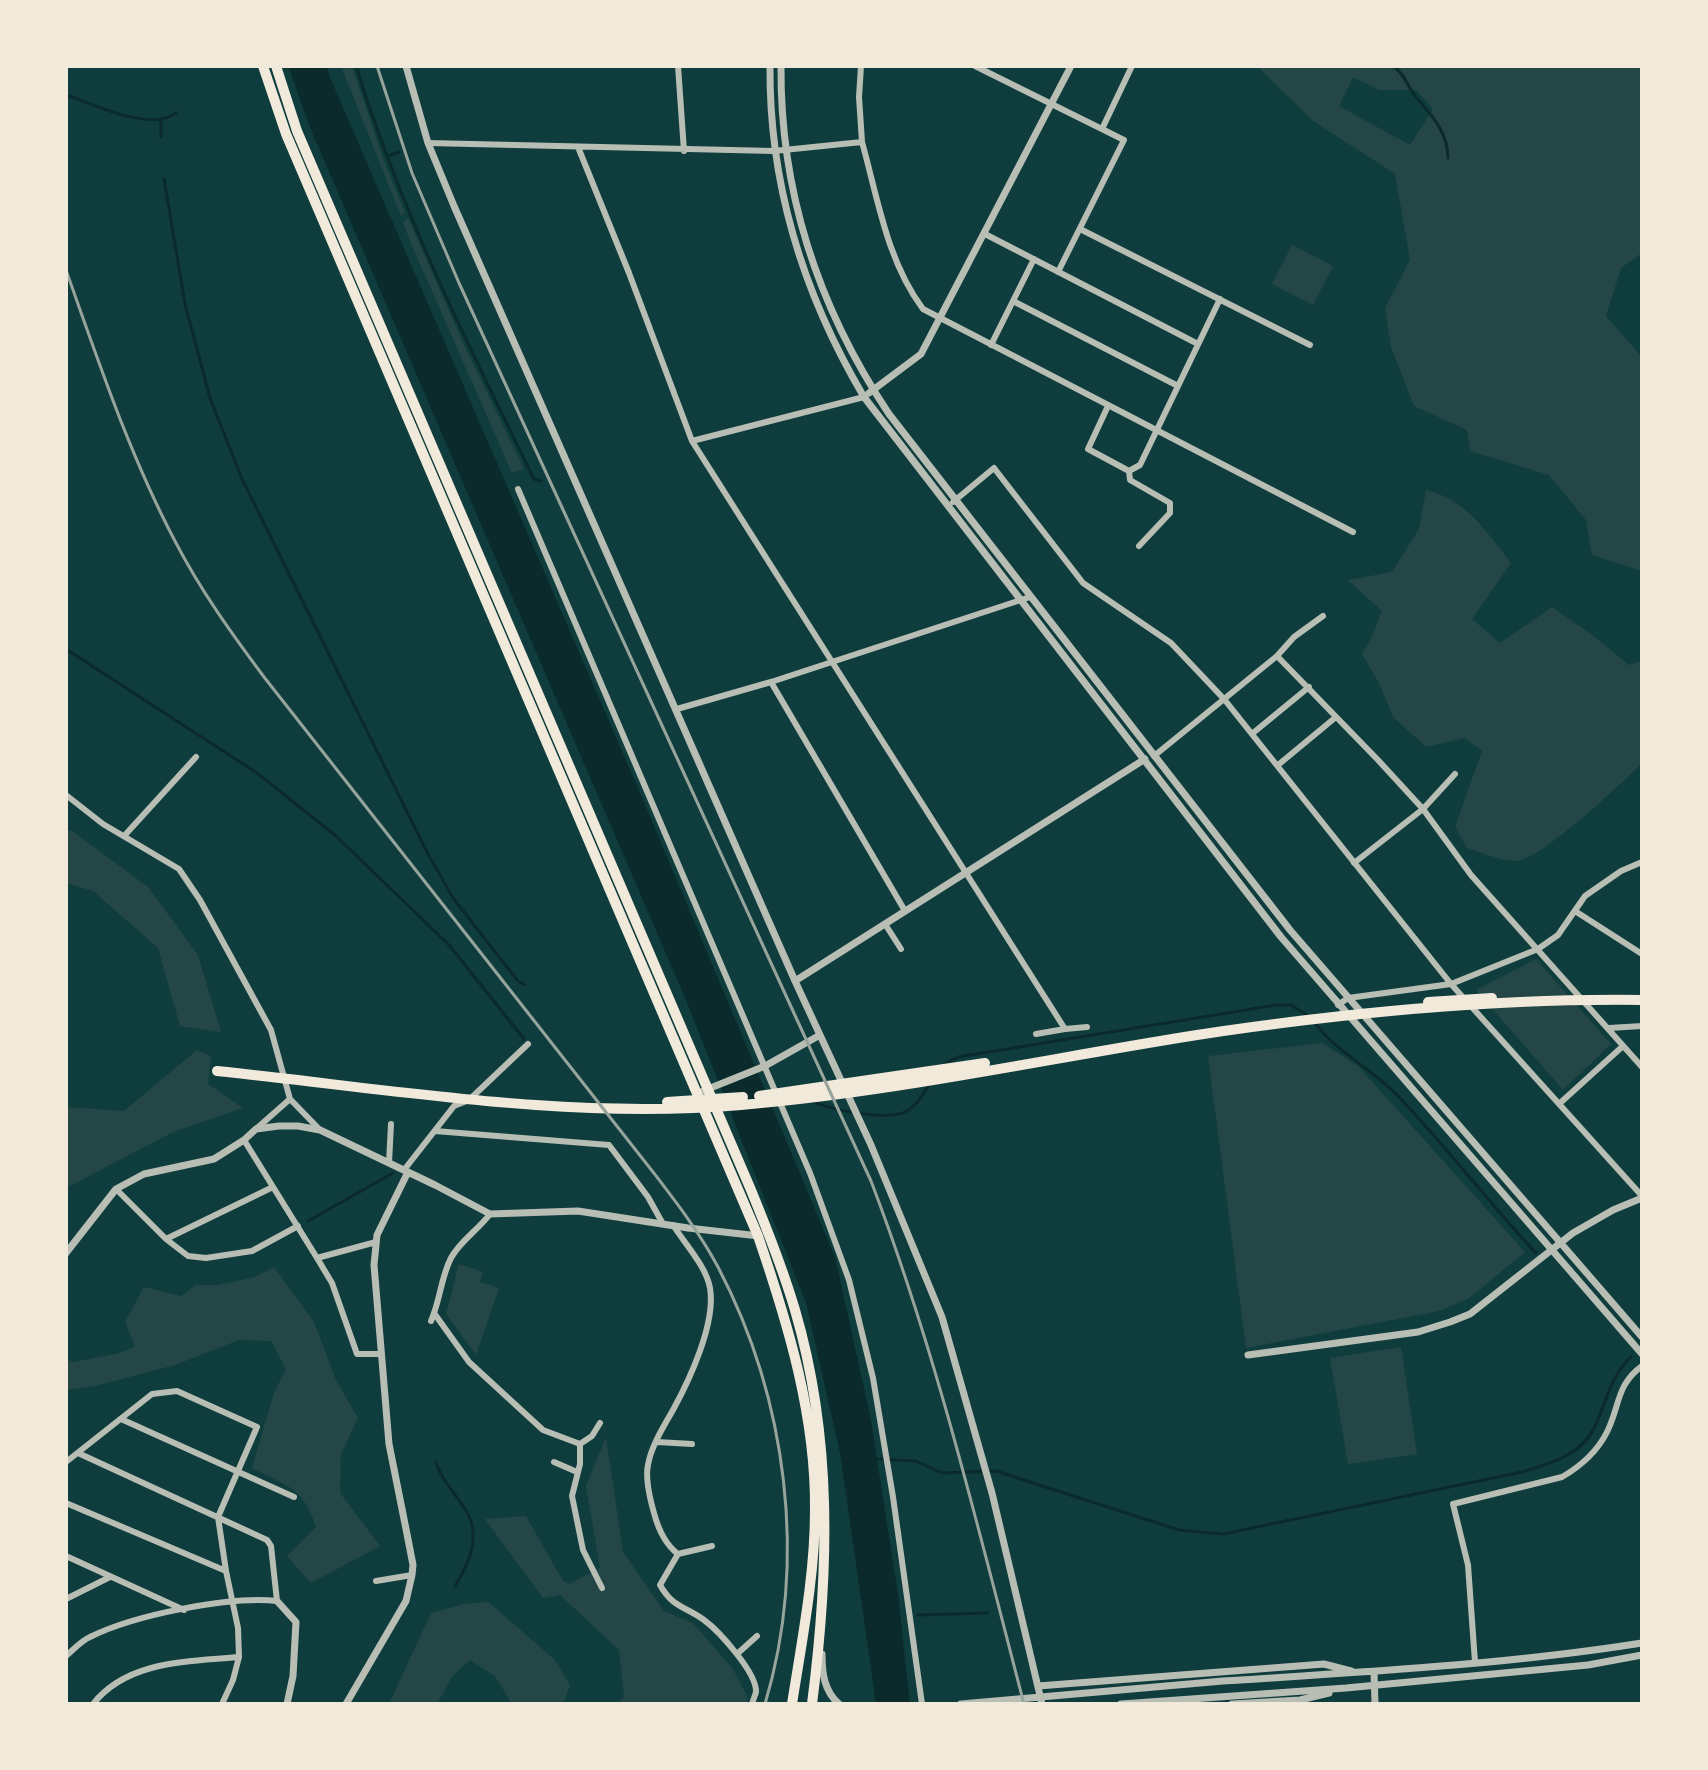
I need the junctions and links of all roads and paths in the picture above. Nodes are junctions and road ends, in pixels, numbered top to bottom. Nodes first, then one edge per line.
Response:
1 (263, 66) edge
2 (276, 66) edge
3 (406, 66) edge
4 (678, 66) edge
5 (770, 66) edge
6 (781, 66) edge
7 (861, 66) edge
8 (975, 66) edge
9 (1071, 66) edge
10 (1132, 66) edge
11 (1052, 104) junction
12 (1102, 129) junction
13 (862, 142) junction
14 (428, 143) junction
15 (578, 147) junction
16 (785, 148) junction
17 (684, 151) junction
18 (774, 151) junction
19 (1080, 229) junction
20 (985, 234) junction
21 (1034, 259) junction
22 (1058, 272) junction
23 (1220, 299) junction
24 (1013, 301) junction
25 (941, 320) junction
26 (1198, 344) junction
27 (991, 345) junction
28 (1310, 345) dead end
29 (1178, 386) junction
30 (873, 390) junction
31 (864, 397) junction
32 (1108, 406) junction
33 (1156, 430) junction
34 (692, 441) junction
35 (1129, 471) junction
36 (518, 489) dead end
37 (955, 500) junction
38 (946, 507) junction
39 (1353, 532) dead end
40 (1139, 546) dead end
41 (1030, 597) junction
42 (1018, 600) junction
43 (1323, 616) dead end
44 (1277, 656) junction
45 (831, 660) junction
46 (771, 682) junction
47 (1309, 687) junction
48 (1224, 699) junction
49 (677, 709) junction
50 (1336, 717) junction
51 (1253, 733) junction
52 (1154, 756) junction
53 (196, 757) dead end
54 (1143, 760) junction
55 (1278, 765) junction
56 (1455, 774) dead end
57 (66, 795) edge
58 (1423, 809) junction
59 (125, 835) junction
60 (1642, 862) edge
61 (1354, 863) junction
62 (966, 872) junction
63 (905, 911) junction
64 (1575, 911) junction
65 (885, 924) junction
66 (901, 949) dead end
67 (1538, 949) junction
68 (1642, 954) edge
69 (795, 981) junction
70 (1451, 984) junction
71 (1642, 997) edge
72 (1348, 998) junction
73 (1338, 1005) junction
74 (1642, 1026) edge
75 (1087, 1027) dead end
76 (1609, 1028) junction
77 (1065, 1029) junction
78 (1036, 1034) dead end
79 (820, 1035) junction
80 (528, 1044) dead end
81 (1623, 1046) junction
82 (762, 1067) junction
83 (1642, 1067) edge
84 (217, 1068) dead end
85 (708, 1090) junction
86 (290, 1099) junction
87 (1559, 1104) junction
88 (391, 1124) dead end
89 (256, 1129) junction
90 (320, 1130) junction
91 (435, 1131) junction
92 (244, 1140) junction
93 (389, 1163) junction
94 (406, 1171) junction
95 (273, 1187) junction
96 (116, 1189) junction
97 (1642, 1197) edge
98 (490, 1214) junction
99 (663, 1224) junction
100 (673, 1225) junction
101 (298, 1226) junction
102 (764, 1235) junction
103 (166, 1239) junction
104 (376, 1242) junction
105 (1560, 1243) junction
106 (1550, 1248) junction
107 (66, 1253) edge
108 (317, 1258) junction
109 (1642, 1337) edge
110 (379, 1354) junction
111 (1642, 1354) edge
112 (1248, 1355) dead end
113 (1642, 1366) edge
114 (121, 1419) junction
115 (600, 1423) dead end
116 (657, 1442) junction
117 (580, 1444) junction
118 (692, 1444) dead end
119 (78, 1453) junction
120 (66, 1462) edge
121 (554, 1462) dead end
122 (238, 1472) junction
123 (577, 1472) junction
124 (294, 1497) dead end
125 (66, 1503) edge
126 (218, 1517) junction
127 (712, 1546) dead end
128 (678, 1554) junction
129 (66, 1556) edge
130 (226, 1571) junction
131 (412, 1575) junction
132 (110, 1577) junction
133 (376, 1581) dead end
134 (602, 1588) dead end
135 (66, 1599) edge
136 (277, 1601) junction
137 (232, 1603) junction
138 (184, 1610) junction
139 (821, 1632) junction
140 (757, 1636) dead end
141 (1642, 1643) edge
142 (737, 1654) junction
143 (1642, 1655) edge
144 (66, 1656) edge
145 (239, 1657) junction
146 (1475, 1662) junction
147 (1374, 1672) junction
148 (1357, 1673) junction
149 (1060, 1684) junction
150 (1376, 1685) junction
151 (1038, 1686) junction
152 (1346, 1688) junction
153 (93, 1704) edge
154 (222, 1704) edge
155 (287, 1704) edge
156 (346, 1704) edge
157 (752, 1704) edge
158 (792, 1704) edge
159 (812, 1704) edge
160 (839, 1704) edge
161 (922, 1704) edge
162 (961, 1704) edge
163 (1042, 1704) edge
164 (1065, 1704) edge
165 (1121, 1704) edge
166 (1232, 1704) edge
167 (1375, 1704) edge

1 - 85 highway
2 - 85 highway
3 - 14 street
4 - 17 street
5 - 18 street
6 - 16 street
7 - 13 street
8 - 11 street
9 - 11 street
10 - 12 street
11 - 12 street
11 - 20 street
12 - 19 street
13 - 16 street
13 - 25 street
14 - 15 street
14 - 49 street
15 - 17 street
15 - 34 street
16 - 18 street
16 - 30 street
17 - 18 street
18 - 31 street
19 - 22 street
19 - 23 street
20 - 21 street
20 - 25 street
21 - 22 street
21 - 24 street
22 - 26 street
23 - 26 street
23 - 28 street
24 - 27 street
24 - 29 street
25 - 27 street
25 - 30 street
26 - 29 street
27 - 32 street
29 - 33 street
30 - 31 street
30 - 37 street
31 - 34 street
31 - 38 street
32 - 33 street
32 - 35 street
33 - 35 street
33 - 39 street
34 - 45 street
35 - 40 street
36 - 82 street
37 - 38 street
37 - 41 street
37 - 48 street
38 - 42 street
41 - 42 street
41 - 52 street
42 - 45 street
42 - 54 street
43 - 44 street
44 - 47 street
44 - 48 street
45 - 46 street
45 - 62 street
46 - 49 street
46 - 63 street
47 - 50 street
47 - 51 street
48 - 51 street
48 - 52 street
49 - 69 street
50 - 55 street
50 - 58 street
51 - 55 street
52 - 54 street
52 - 72 street
53 - 59 street
54 - 62 street
54 - 73 street
55 - 61 street
56 - 58 street
57 - 59 street
58 - 61 street
58 - 67 street
59 - 86 street
60 - 64 street
61 - 70 street
62 - 63 street
62 - 77 street
63 - 65 street
64 - 67 street
64 - 68 street
65 - 66 street
65 - 69 street
67 - 70 street
67 - 76 street
69 - 79 street
70 - 72 street
70 - 87 street
71 - 84 highway
72 - 73 street
72 - 105 street
73 - 106 street
74 - 76 street
75 - 77 street
76 - 81 street
77 - 78 street
79 - 82 street
79 - 151 street
80 - 91 street
81 - 83 street
81 - 87 street
82 - 85 street
82 - 161 street
85 - 102 highway
86 - 89 street
86 - 90 street
87 - 97 street
88 - 93 street
89 - 90 street
89 - 92 street
90 - 93 street
91 - 94 street
91 - 99 street
92 - 95 street
92 - 96 street
93 - 94 street
94 - 98 street
94 - 104 street
95 - 101 street
95 - 103 street
96 - 103 street
96 - 107 street
97 - 105 street
98 - 99 street
98 - 117 street
99 - 100 street
100 - 102 street
100 - 116 street
101 - 103 street
101 - 108 street
102 - 139 highway
102 - 158 highway
104 - 108 street
104 - 110 street
105 - 106 street
105 - 109 street
106 - 111 street
106 - 112 street
108 - 110 street
110 - 131 street
113 - 146 street
114 - 119 street
114 - 122 street
114 - 122 street
115 - 117 street
116 - 118 street
116 - 128 street
117 - 123 street
119 - 120 street
119 - 126 street
121 - 123 street
122 - 124 street
122 - 126 street
123 - 134 street
125 - 130 street
126 - 130 street
126 - 136 street
127 - 128 street
128 - 142 street
129 - 132 street
130 - 137 street
131 - 133 street
131 - 156 street
132 - 135 street
132 - 138 street
136 - 137 street
136 - 155 street
137 - 138 street
137 - 145 street
138 - 144 street
139 - 159 highway
139 - 160 street
140 - 142 street
141 - 146 street
142 - 157 street
143 - 150 street
145 - 153 street
145 - 154 street
146 - 147 street
147 - 148 street
147 - 150 street
148 - 149 street
148 - 162 street
149 - 151 street
149 - 164 street
150 - 152 street
150 - 167 street
151 - 163 street
152 - 165 street
152 - 166 street

